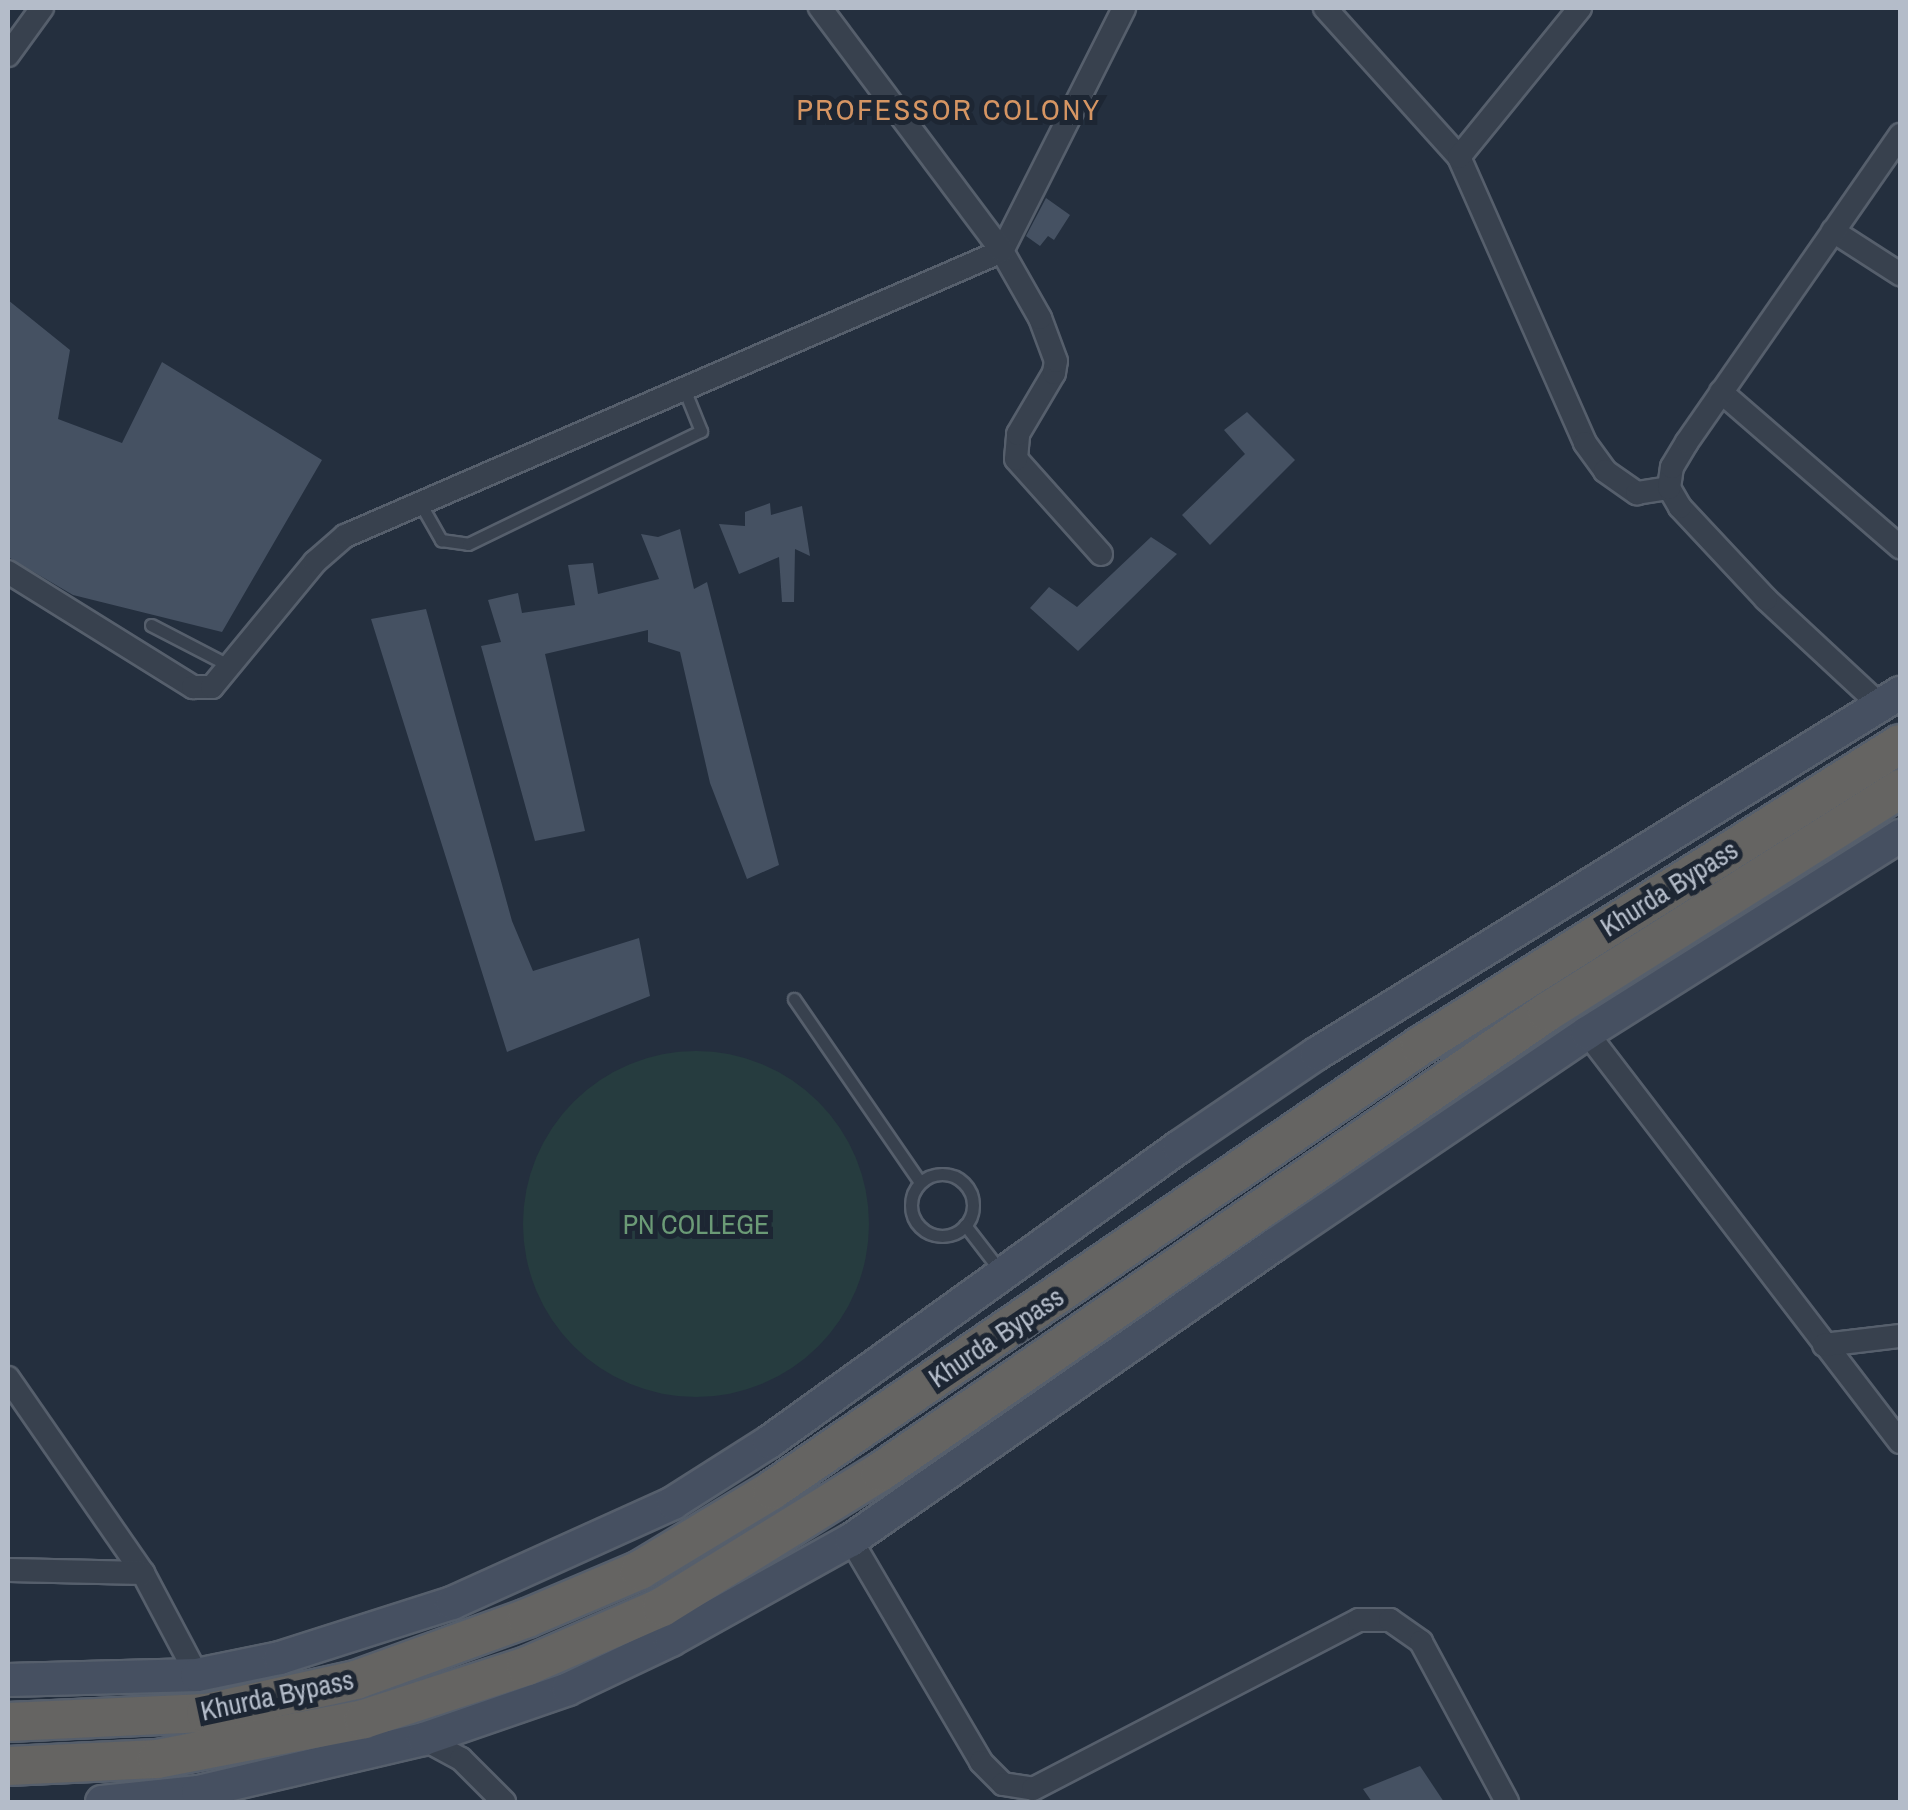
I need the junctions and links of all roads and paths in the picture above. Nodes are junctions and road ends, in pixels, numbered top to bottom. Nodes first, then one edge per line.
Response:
1 (42, 8) edge
2 (820, 8) edge
3 (1124, 8) edge
4 (1325, 8) edge
5 (1580, 8) edge
6 (8, 55) edge
7 (1900, 135) edge
8 (1458, 157) junction
9 (1834, 231) junction
10 (1002, 251) junction
11 (1900, 274) edge
12 (683, 386) junction
13 (1721, 392) junction
14 (1669, 488) junction
15 (420, 503) junction
16 (1900, 547) edge
17 (1101, 554) dead end
18 (8, 572) edge
19 (151, 625) dead end
20 (232, 667) junction
21 (1891, 699) edge
22 (1900, 744) edge
23 (1900, 789) edge
24 (1900, 836) edge
25 (794, 999) dead end
26 (1587, 1034) junction
27 (920, 1182) junction
28 (966, 1225) junction
29 (1003, 1275) junction
30 (1900, 1336) edge
31 (1824, 1345) junction
32 (8, 1378) edge
33 (1900, 1442) edge
34 (851, 1540) junction
35 (8, 1570) edge
36 (144, 1573) junction
37 (196, 1675) junction
38 (8, 1680) edge
39 (8, 1722) edge
40 (424, 1739) junction
41 (8, 1766) edge
42 (198, 1797) edge
43 (102, 1802) edge
44 (504, 1802) edge
45 (1508, 1802) edge

1 - 6 street
2 - 10 street
3 - 10 street
4 - 8 street
5 - 8 street
7 - 9 street
8 - 14 street
9 - 11 street
9 - 13 street
10 - 12 street
10 - 17 street
12 - 15 street
12 - 15 lane
13 - 14 street
13 - 16 street
14 - 21 street
15 - 20 street
18 - 20 street
19 - 20 lane
21 - 29 main road
22 - 39 highway, Khurda Bypass
23 - 41 highway, Khurda Bypass
24 - 26 main road
25 - 27 lane
26 - 31 street
26 - 34 main road
27 - 28 lane
27 - 28 lane
28 - 29 lane
29 - 37 main road
30 - 31 street
31 - 33 street
32 - 36 street
34 - 40 main road
34 - 45 street
35 - 36 street
36 - 37 street
37 - 38 main road
40 - 42 main road
40 - 44 street
42 - 43 main road

